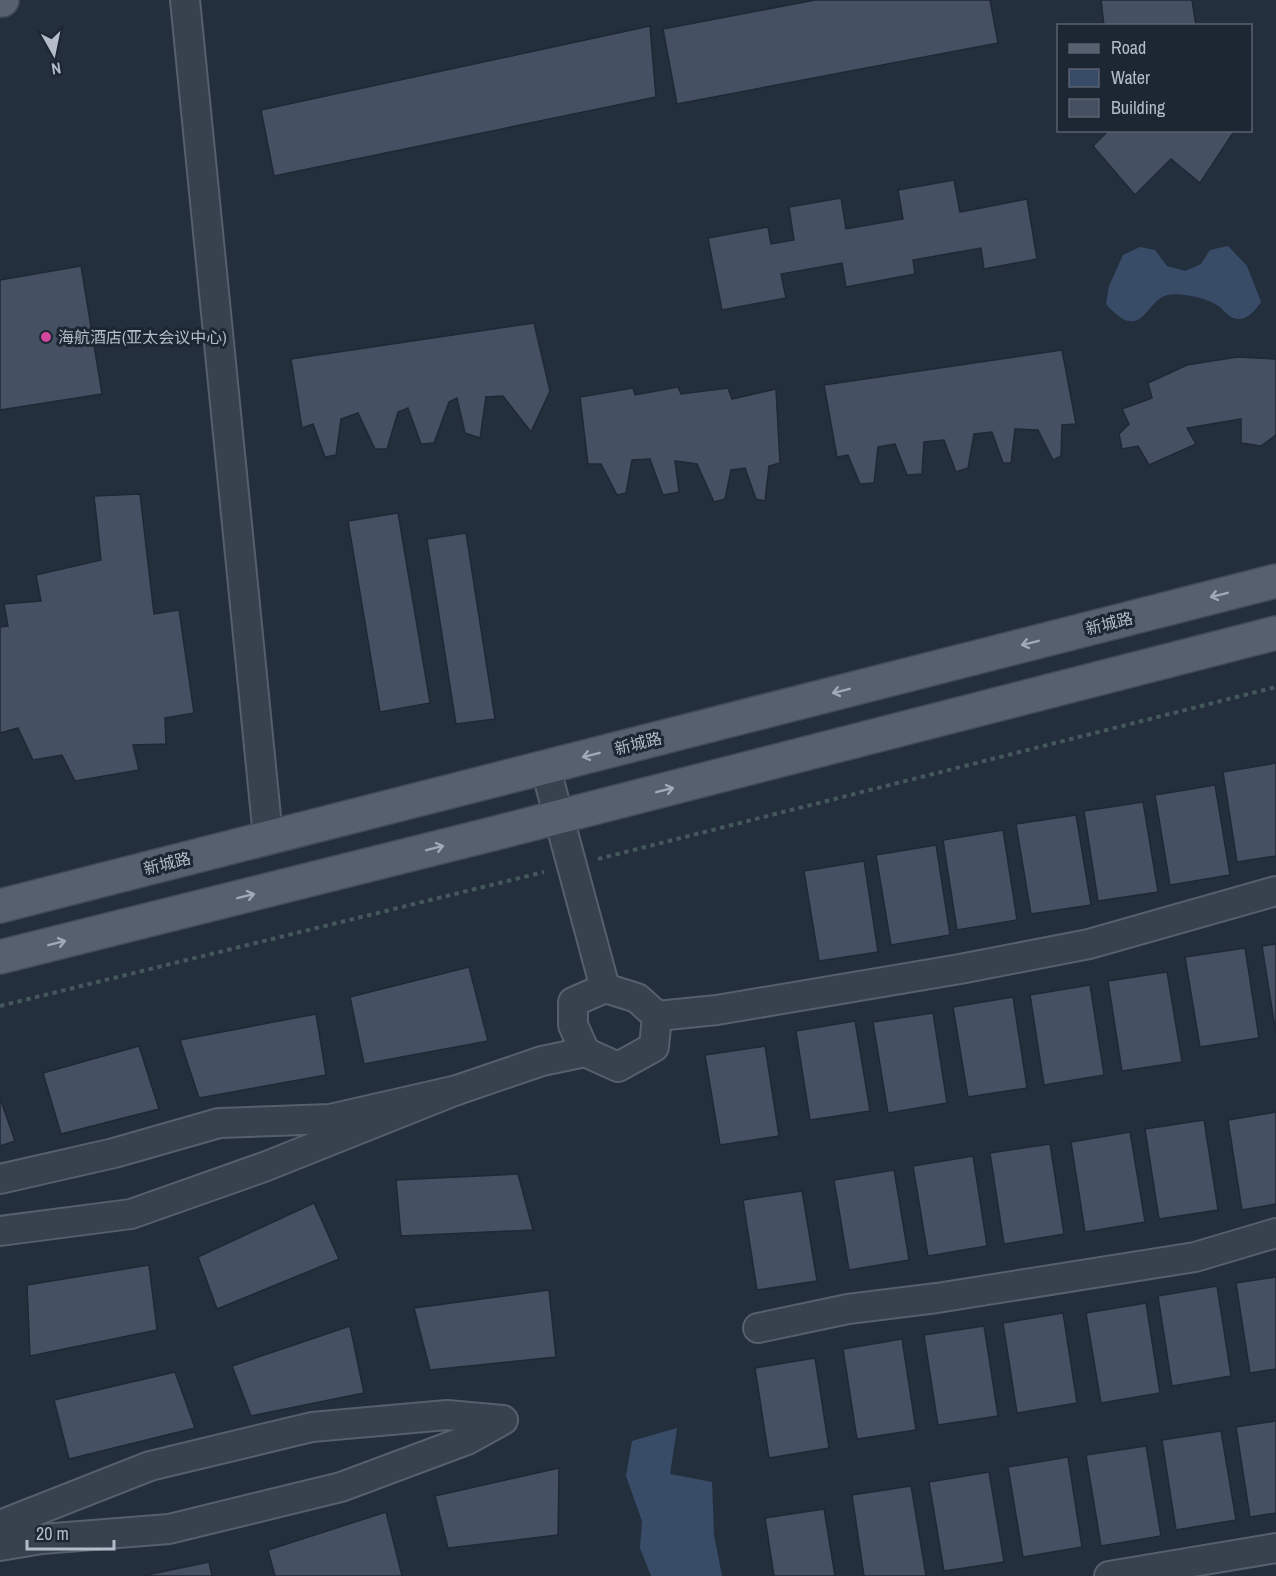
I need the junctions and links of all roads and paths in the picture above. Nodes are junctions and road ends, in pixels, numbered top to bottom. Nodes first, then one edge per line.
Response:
1 (185, 0) edge
2 (1276, 581) edge
3 (1276, 633) edge
4 (1276, 687) edge
5 (545, 766) junction
6 (558, 817) junction
7 (268, 837) junction
8 (571, 865) junction
9 (1276, 891) edge
10 (0, 906) edge
11 (0, 957) edge
12 (605, 988) junction
13 (0, 1006) edge
14 (657, 1016) junction
15 (585, 1052) junction
16 (457, 1090) junction
17 (0, 1179) edge
18 (0, 1231) edge
19 (1276, 1233) edge
20 (758, 1328) dead end
21 (0, 1525) edge
22 (0, 1546) edge
23 (1276, 1548) edge
24 (1109, 1576) edge

1 - 7 street
2 -> 5 main road, 新城路
6 -> 3 main road
4 - 8 path
5 - 6 street
5 - 7 main road, 新城路
6 - 8 street
11 -> 6 main road
7 - 10 main road, 新城路
8 - 12 street
8 - 13 path
9 - 14 street
12 - 14 street
12 - 15 street
14 - 15 street
15 - 16 street
16 - 17 street
16 - 18 street
19 - 20 street
21 - 22 street
23 - 24 street

